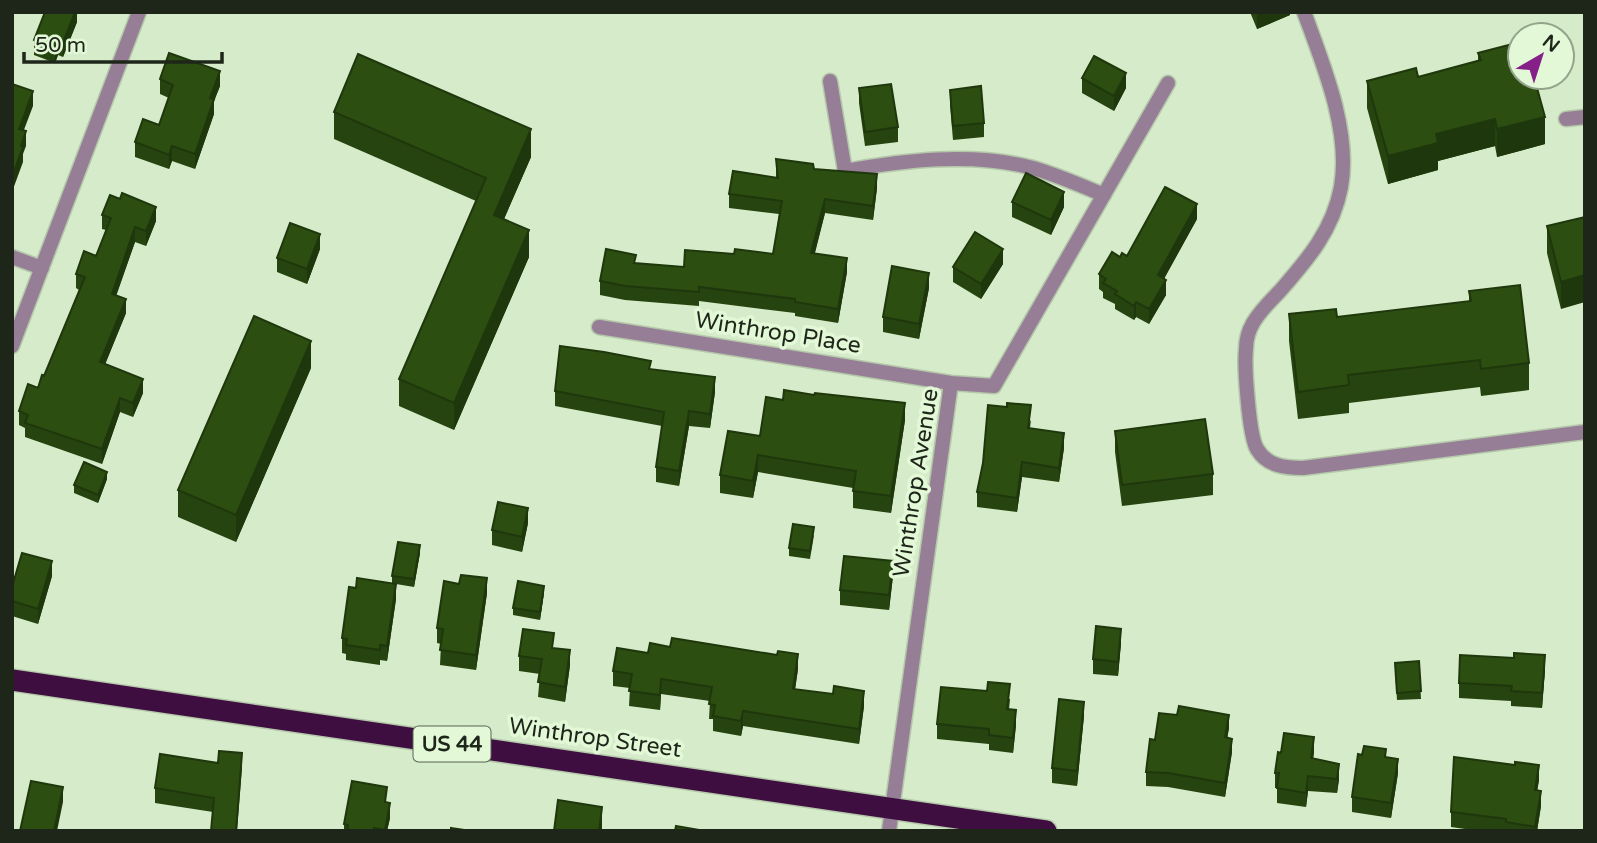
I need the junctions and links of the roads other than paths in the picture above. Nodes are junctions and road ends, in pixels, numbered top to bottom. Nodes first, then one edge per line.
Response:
1 (139, 12) edge
2 (1304, 12) edge
3 (830, 81) dead end
4 (1168, 83) dead end
5 (1585, 117) edge
6 (1566, 119) dead end
7 (1104, 195) junction
8 (12, 257) edge
9 (41, 268) junction
10 (599, 327) dead end
11 (12, 346) edge
12 (951, 383) junction
13 (1585, 432) edge
14 (14, 682) edge
15 (891, 807) junction
16 (889, 831) edge
17 (1046, 831) edge

1 - 9 street
2 - 13 street
3 - 7 street
4 - 7 street, Winthrop Avenue
5 - 6 street
7 - 12 street, Winthrop Avenue
8 - 9 street
9 - 11 street
10 - 12 street, Winthrop Place
12 - 15 street, Winthrop Avenue
14 - 15 highway, Winthrop Street / US 44
15 - 16 street, Winthrop Avenue
15 - 17 highway, Winthrop Street / US 44

